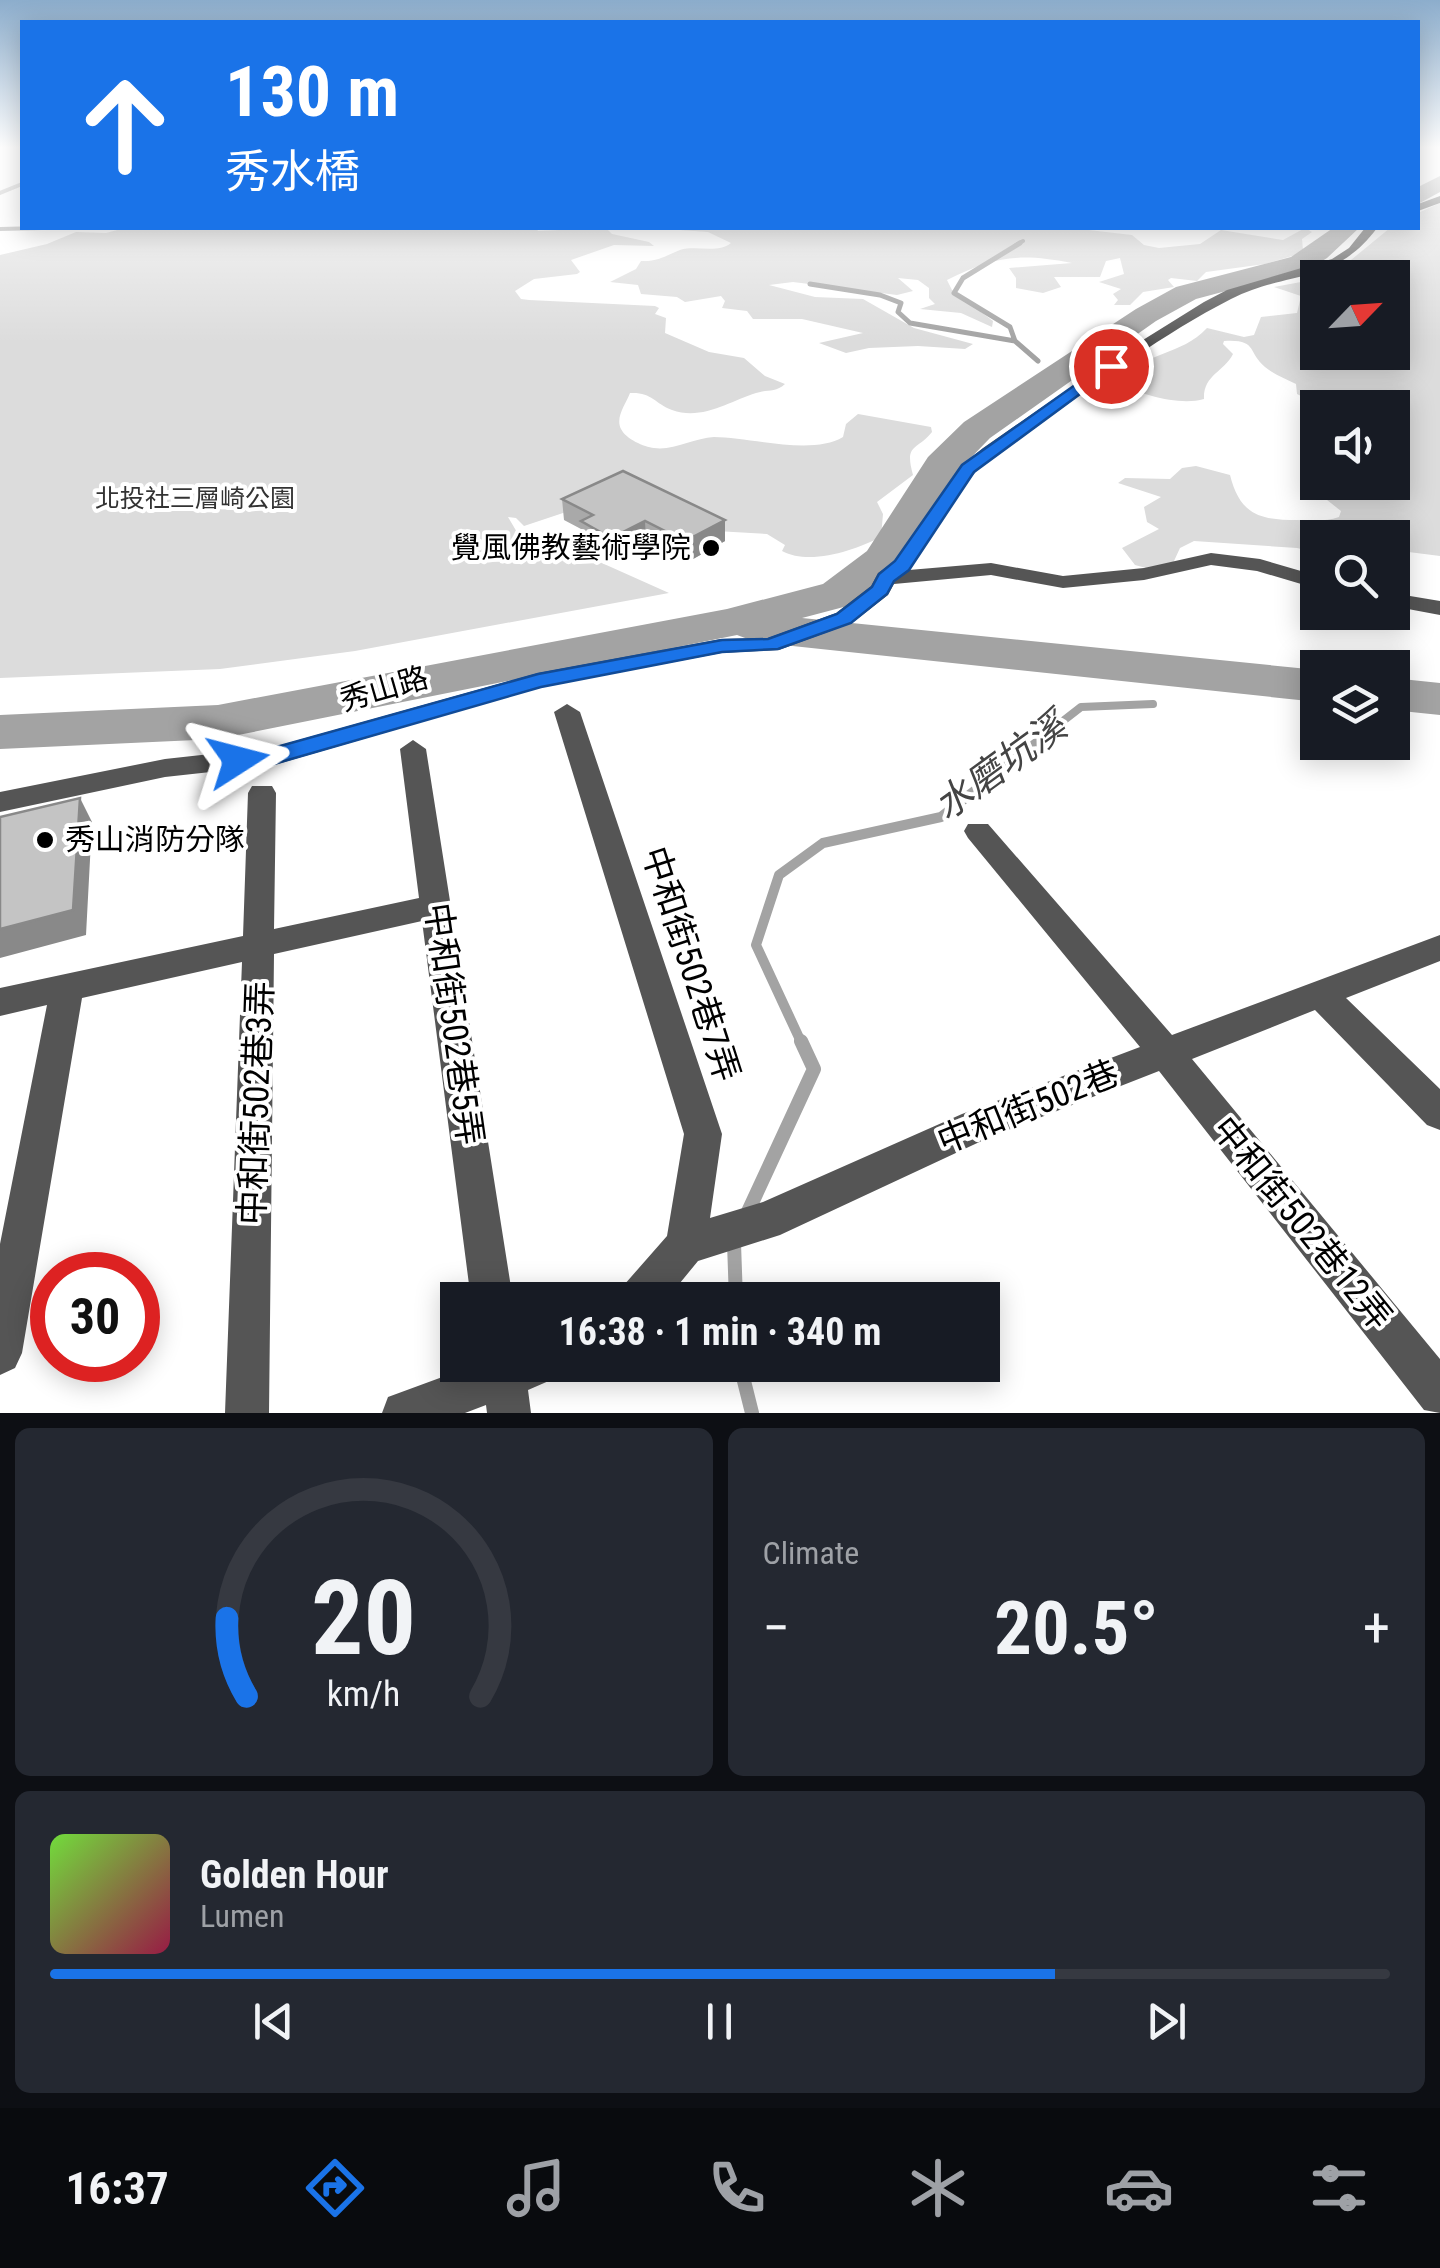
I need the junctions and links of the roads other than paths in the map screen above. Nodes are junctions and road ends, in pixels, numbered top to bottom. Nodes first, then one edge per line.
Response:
1 (1370, 230) edge
2 (886, 578) junction
3 (1300, 578) edge
4 (1410, 602) edge
5 (1440, 608) edge
6 (567, 712) dead end
7 (413, 749) dead end
8 (262, 793) dead end
9 (0, 802) edge
10 (978, 830) dead end
11 (437, 906) junction
12 (261, 946) junction
13 (1440, 948) edge
14 (66, 989) junction
15 (1321, 995) junction
16 (0, 1002) edge
17 (1164, 1052) junction
18 (1440, 1114) edge
19 (686, 1245) junction
20 (489, 1282) edge
21 (654, 1282) edge
22 (0, 1352) edge
23 (509, 1382) edge
24 (1440, 1394) edge
25 (247, 1413) edge
26 (404, 1413) edge

1 - 2 street
2 - 3 street
2 - 9 street, 秀山路
4 - 5 street
6 - 19 street, 中和街502巷7弄
7 - 11 street, 中和街502巷5弄
8 - 12 street, 中和街502巷3弄
10 - 17 street, 中和街502巷12弄
11 - 12 street
11 - 20 street, 中和街502巷5弄
12 - 14 street
12 - 25 street, 中和街502巷3弄
13 - 15 street, 中和街502巷
14 - 16 street
14 - 22 street
15 - 17 street, 中和街502巷
15 - 18 street
17 - 19 street, 中和街502巷
17 - 24 street, 中和街502巷12弄
19 - 21 street
23 - 26 street

